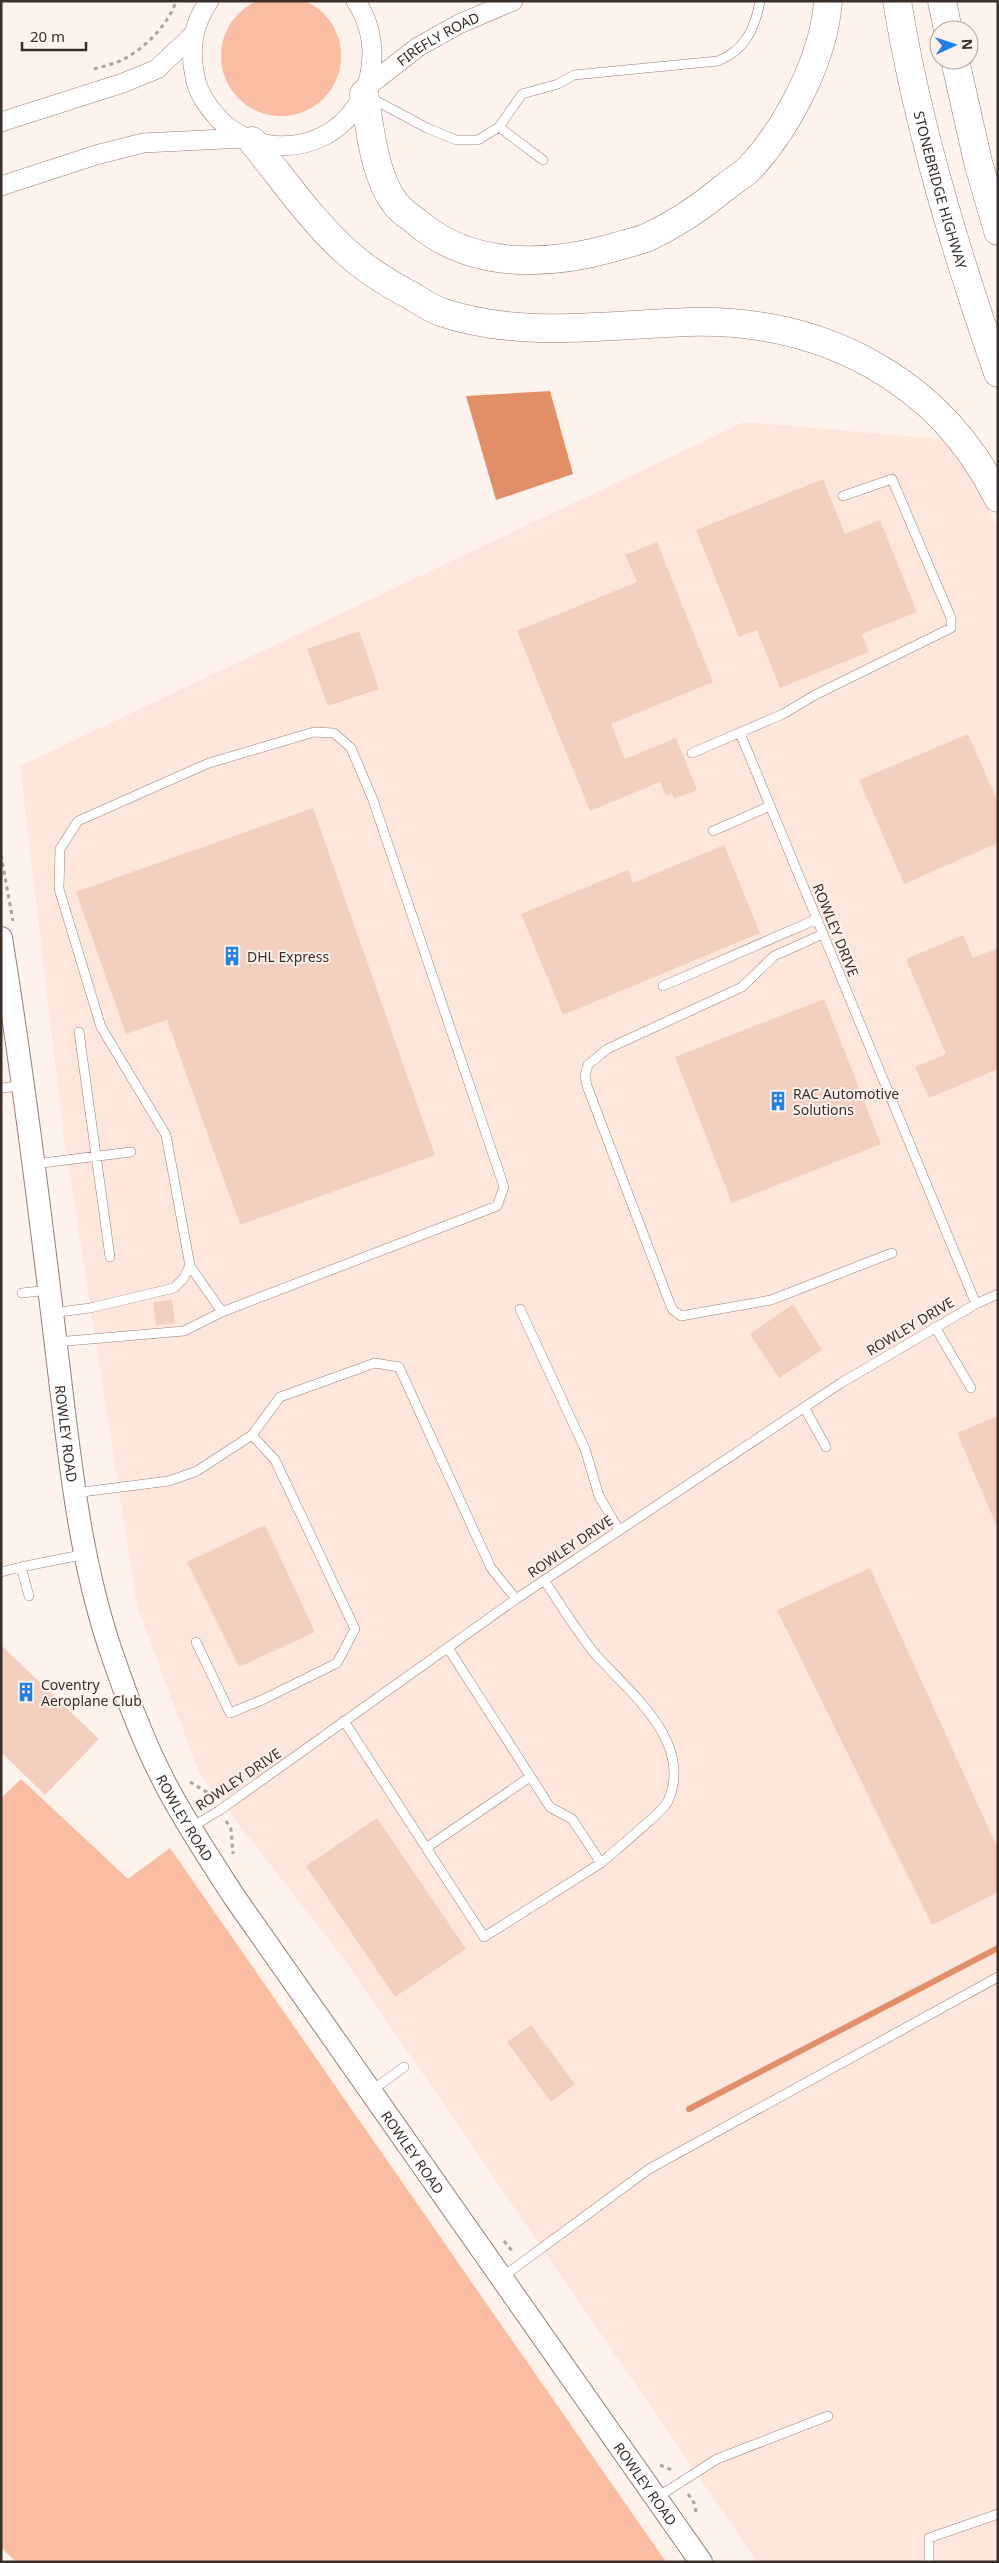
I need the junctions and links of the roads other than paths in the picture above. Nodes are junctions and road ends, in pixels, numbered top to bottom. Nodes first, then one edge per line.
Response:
1 (356, 1) edge
2 (514, 1) edge
3 (760, 1) edge
4 (828, 1) edge
5 (897, 1) edge
6 (942, 1) edge
7 (205, 5) edge
8 (946, 20) edge
9 (193, 35) junction
10 (957, 70) edge
11 (366, 90) junction
12 (1, 122) edge
13 (499, 127) junction
14 (249, 140) junction
15 (543, 160) dead end
16 (1, 186) edge
17 (998, 230) edge
18 (998, 373) edge
19 (843, 496) dead end
20 (998, 498) edge
21 (740, 733) junction
22 (692, 753) dead end
23 (770, 806) junction
24 (713, 831) dead end
25 (817, 919) junction
26 (8, 931) edge
27 (823, 934) junction
28 (663, 986) dead end
29 (79, 1032) dead end
30 (12, 1087) edge
31 (131, 1152) dead end
32 (97, 1157) junction
33 (34, 1164) junction
34 (892, 1253) dead end
35 (110, 1257) dead end
36 (190, 1266) junction
37 (49, 1290) junction
38 (22, 1293) dead end
39 (998, 1294) edge
40 (976, 1304) junction
41 (520, 1309) dead end
42 (222, 1312) junction
43 (52, 1313) junction
44 (935, 1327) junction
45 (56, 1342) junction
46 (971, 1388) dead end
47 (804, 1407) junction
48 (252, 1435) junction
49 (826, 1447) dead end
50 (74, 1494) junction
51 (619, 1530) junction
52 (86, 1554) junction
53 (20, 1567) junction
54 (1, 1572) edge
55 (544, 1580) junction
56 (29, 1596) dead end
57 (516, 1599) junction
58 (196, 1642) dead end
59 (448, 1648) junction
60 (344, 1721) junction
61 (530, 1776) junction
62 (190, 1828) junction
63 (426, 1848) junction
64 (601, 1863) junction
65 (998, 1977) edge
66 (404, 2066) dead end
67 (370, 2091) junction
68 (501, 2278) junction
69 (828, 2416) dead end
70 (656, 2498) junction
71 (998, 2514) edge
72 (701, 2562) edge
73 (928, 2562) edge

1 - 11 street
2 - 11 street, FIREFLY ROAD
3 - 13 lane
4 - 11 highway
5 - 18 highway, STONEBRIDGE HIGHWAY
6 - 8 highway
7 - 9 street
9 - 12 street
9 - 14 street
10 - 17 highway
11 - 13 lane
11 - 14 street
13 - 15 lane
14 - 16 street
14 - 20 highway
19 - 21 lane
21 - 22 lane
21 - 23 lane, ROWLEY DRIVE
23 - 24 lane
23 - 25 lane, ROWLEY DRIVE
25 - 27 lane, ROWLEY DRIVE
25 - 28 lane
26 - 30 street, ROWLEY ROAD
27 - 34 lane
27 - 40 lane, ROWLEY DRIVE
29 - 32 lane
30 - 33 street, ROWLEY ROAD
31 - 32 lane
32 - 33 lane
32 - 35 lane
33 - 37 street, ROWLEY ROAD
36 - 42 lane
36 - 42 lane
36 - 43 lane
37 - 38 lane
37 - 43 street, ROWLEY ROAD
39 - 40 lane, ROWLEY DRIVE
40 - 44 lane, ROWLEY DRIVE
41 - 51 lane
42 - 45 lane
43 - 45 street, ROWLEY ROAD
44 - 46 lane
44 - 47 lane, ROWLEY DRIVE
45 - 50 street, ROWLEY ROAD
47 - 49 lane
47 - 51 lane, ROWLEY DRIVE
48 - 50 lane
48 - 57 lane
48 - 58 lane
50 - 52 street, ROWLEY ROAD
51 - 55 lane, ROWLEY DRIVE
52 - 53 lane
52 - 62 street, ROWLEY ROAD
53 - 54 lane
53 - 56 lane
55 - 57 lane, ROWLEY DRIVE
55 - 64 lane
57 - 59 lane, ROWLEY DRIVE
59 - 60 lane, ROWLEY DRIVE
59 - 61 lane
60 - 62 lane, ROWLEY DRIVE
60 - 63 lane
61 - 63 lane
61 - 64 lane
62 - 67 street, ROWLEY ROAD
63 - 64 lane
65 - 68 lane
66 - 67 lane
67 - 68 street, ROWLEY ROAD
68 - 70 street, ROWLEY ROAD
69 - 70 lane
70 - 72 street, ROWLEY ROAD
71 - 73 lane

